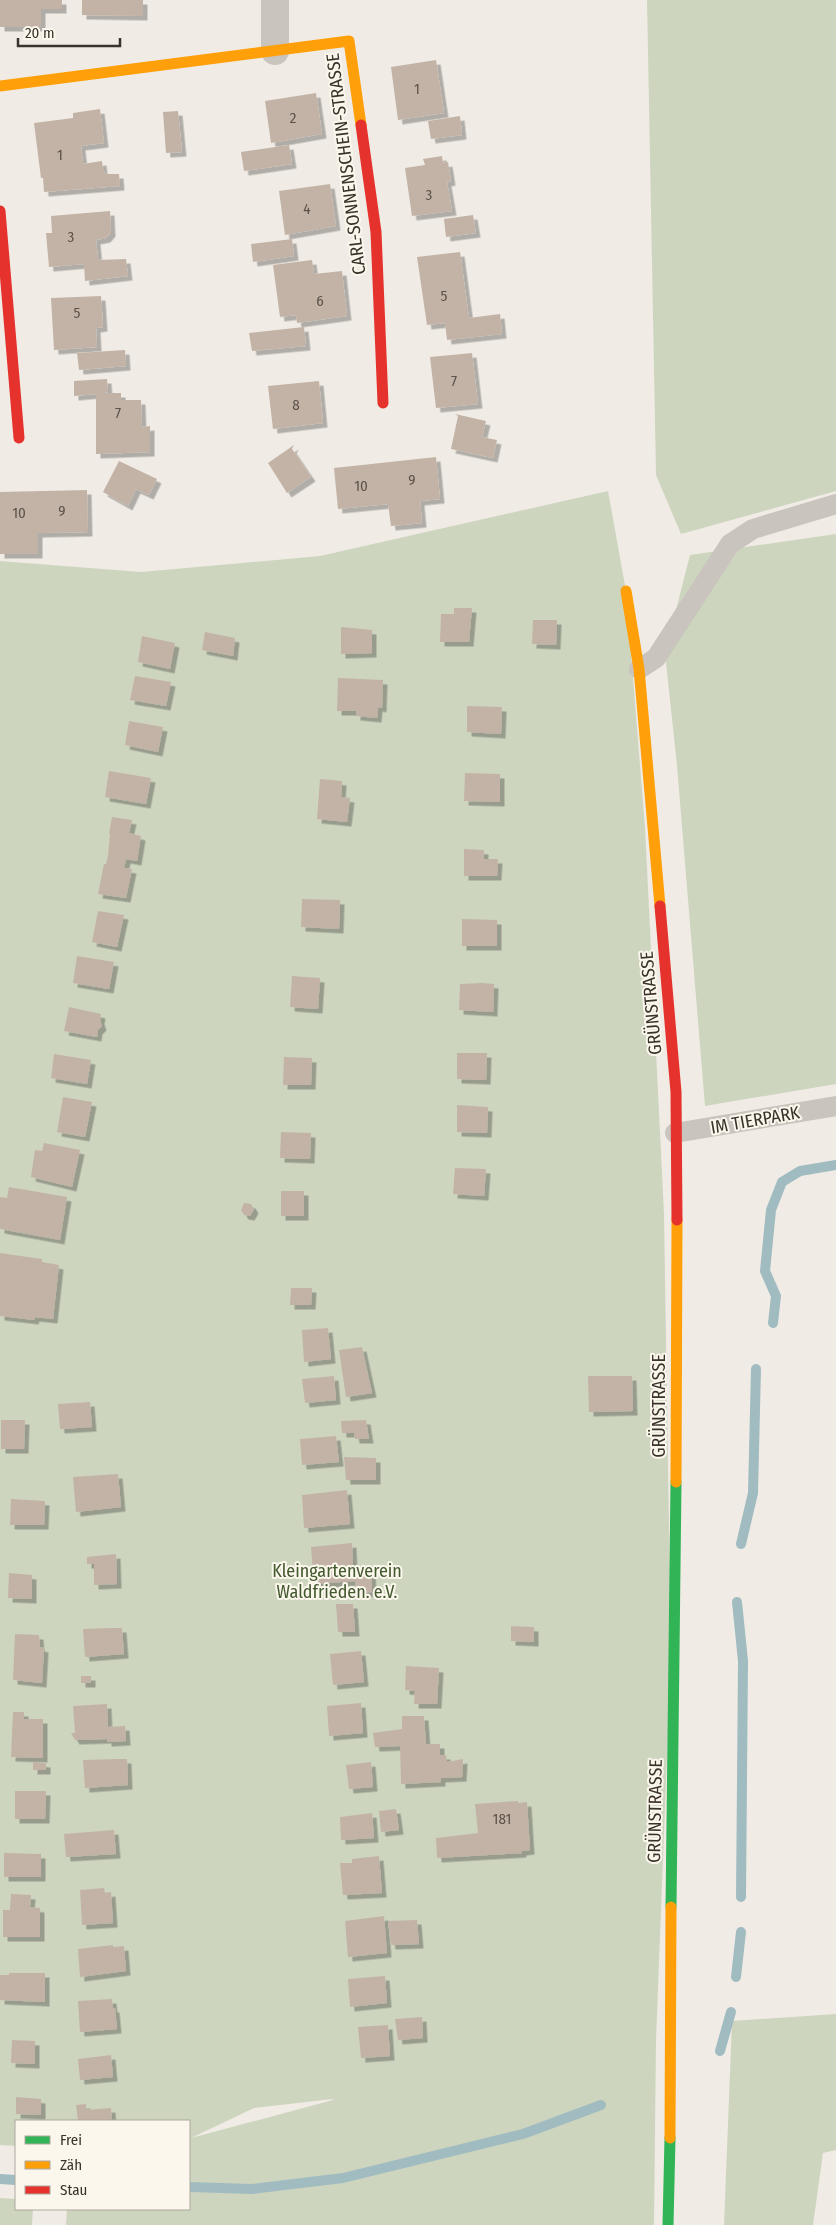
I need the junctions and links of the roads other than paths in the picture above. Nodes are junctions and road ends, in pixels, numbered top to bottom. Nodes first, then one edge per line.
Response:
1 (276, 0) edge
2 (275, 51) junction
3 (0, 86) edge
4 (0, 211) edge
5 (383, 403) dead end
6 (19, 438) dead end
7 (836, 504) edge
8 (626, 591) dead end
9 (639, 669) junction
10 (836, 1106) edge
11 (675, 1133) junction
12 (668, 2225) edge

1 - 2 street
2 - 3 street
2 - 5 street, CARL-SONNENSCHEIN-STRASSE
4 - 6 street
7 - 9 lane
8 - 9 street, GRÜNSTRASSE
9 - 11 street, GRÜNSTRASSE
10 - 11 lane, IM TIERPARK
11 - 12 street, GRÜNSTRASSE

